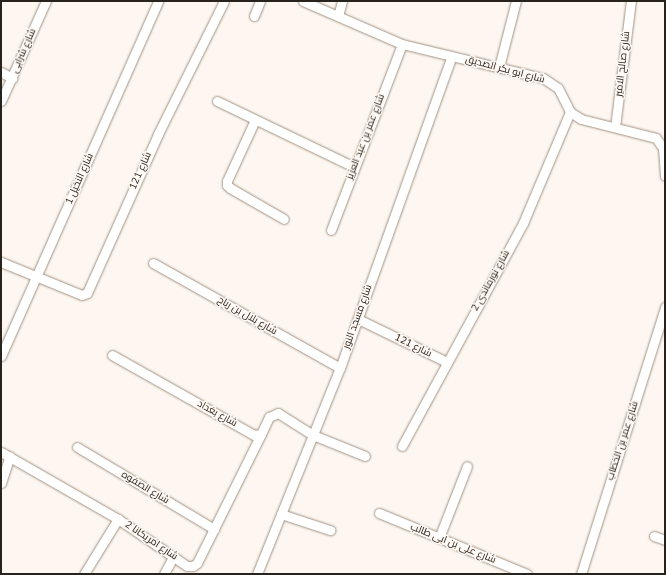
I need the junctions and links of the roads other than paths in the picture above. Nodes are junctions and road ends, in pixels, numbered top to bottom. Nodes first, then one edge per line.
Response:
1 (46, 1) edge
2 (158, 1) edge
3 (224, 1) edge
4 (260, 1) edge
5 (303, 1) edge
6 (342, 1) edge
7 (516, 1) edge
8 (631, 1) edge
9 (254, 16) dead end
10 (338, 16) junction
11 (402, 44) junction
12 (452, 56) junction
13 (499, 67) junction
14 (1, 72) edge
15 (12, 78) junction
16 (1, 101) edge
17 (217, 101) dead end
18 (570, 112) junction
19 (255, 120) junction
20 (615, 127) junction
21 (354, 167) junction
22 (665, 176) edge
23 (284, 219) dead end
24 (331, 230) dead end
25 (1, 262) edge
26 (154, 263) dead end
27 (37, 276) junction
28 (665, 307) edge
29 (358, 319) junction
30 (112, 355) dead end
31 (1, 356) edge
32 (447, 362) junction
33 (340, 368) junction
34 (261, 434) junction
35 (313, 435) junction
36 (402, 446) dead end
37 (77, 447) dead end
38 (1, 452) edge
39 (10, 456) junction
40 (365, 456) dead end
41 (467, 466) dead end
42 (1, 483) edge
43 (379, 513) dead end
44 (281, 514) junction
45 (118, 519) junction
46 (214, 530) junction
47 (330, 530) dead end
48 (654, 536) dead end
49 (439, 538) junction
50 (665, 540) edge
51 (173, 557) junction
52 (84, 574) edge
53 (164, 574) edge
54 (257, 574) edge
55 (526, 574) edge
56 (581, 574) edge

1 - 15 street, شارع شرابى
2 - 27 street, شارع النخيل 1
3 - 27 street, شارع 121
4 - 9 street
5 - 10 street, شارع ابو بكر الصديق
6 - 10 street
7 - 13 street
8 - 20 street, شارع صالح الامير
10 - 11 street, شارع ابو بكر الصديق
11 - 12 street, شارع ابو بكر الصديق
11 - 21 street, شارع عمر بن عبد العزيز
12 - 13 street, شارع ابو بكر الصديق
12 - 29 street, شارع مسجد النور
13 - 18 street, شارع ابو بكر الصديق
14 - 15 street
15 - 16 street, شارع شرابى
17 - 19 street
18 - 20 street
18 - 32 street, شارع نورماندى 2
19 - 21 street
19 - 23 street
20 - 22 street
21 - 24 street, شارع عمر بن عبد العزيز
25 - 27 street, شارع 121
26 - 33 street, شارع بلال بن رباح
27 - 31 street, شارع النخيل 1
28 - 56 street, شارع عمر بن الخطاب
29 - 32 street, شارع 121
29 - 33 street, شارع مسجد النور
30 - 34 street, شارع بغداد
32 - 36 street, شارع نورماندى 2
33 - 35 street, شارع مسجد النور
34 - 35 street
34 - 46 street, شارع امريكانا 2
35 - 40 street
35 - 44 street, شارع مسجد النور
37 - 46 street, شارع الصفوه
38 - 39 street, شارع امريكانا 2
39 - 42 street
39 - 45 street, شارع امريكانا 2
41 - 49 street
43 - 49 street, شارع على بن ابى طالب
44 - 47 street
44 - 54 street, شارع مسجد النور
45 - 51 street, شارع امريكانا 2
45 - 52 street
46 - 51 street, شارع امريكانا 2
48 - 50 street
49 - 55 street, شارع على بن ابى طالب
51 - 53 street

